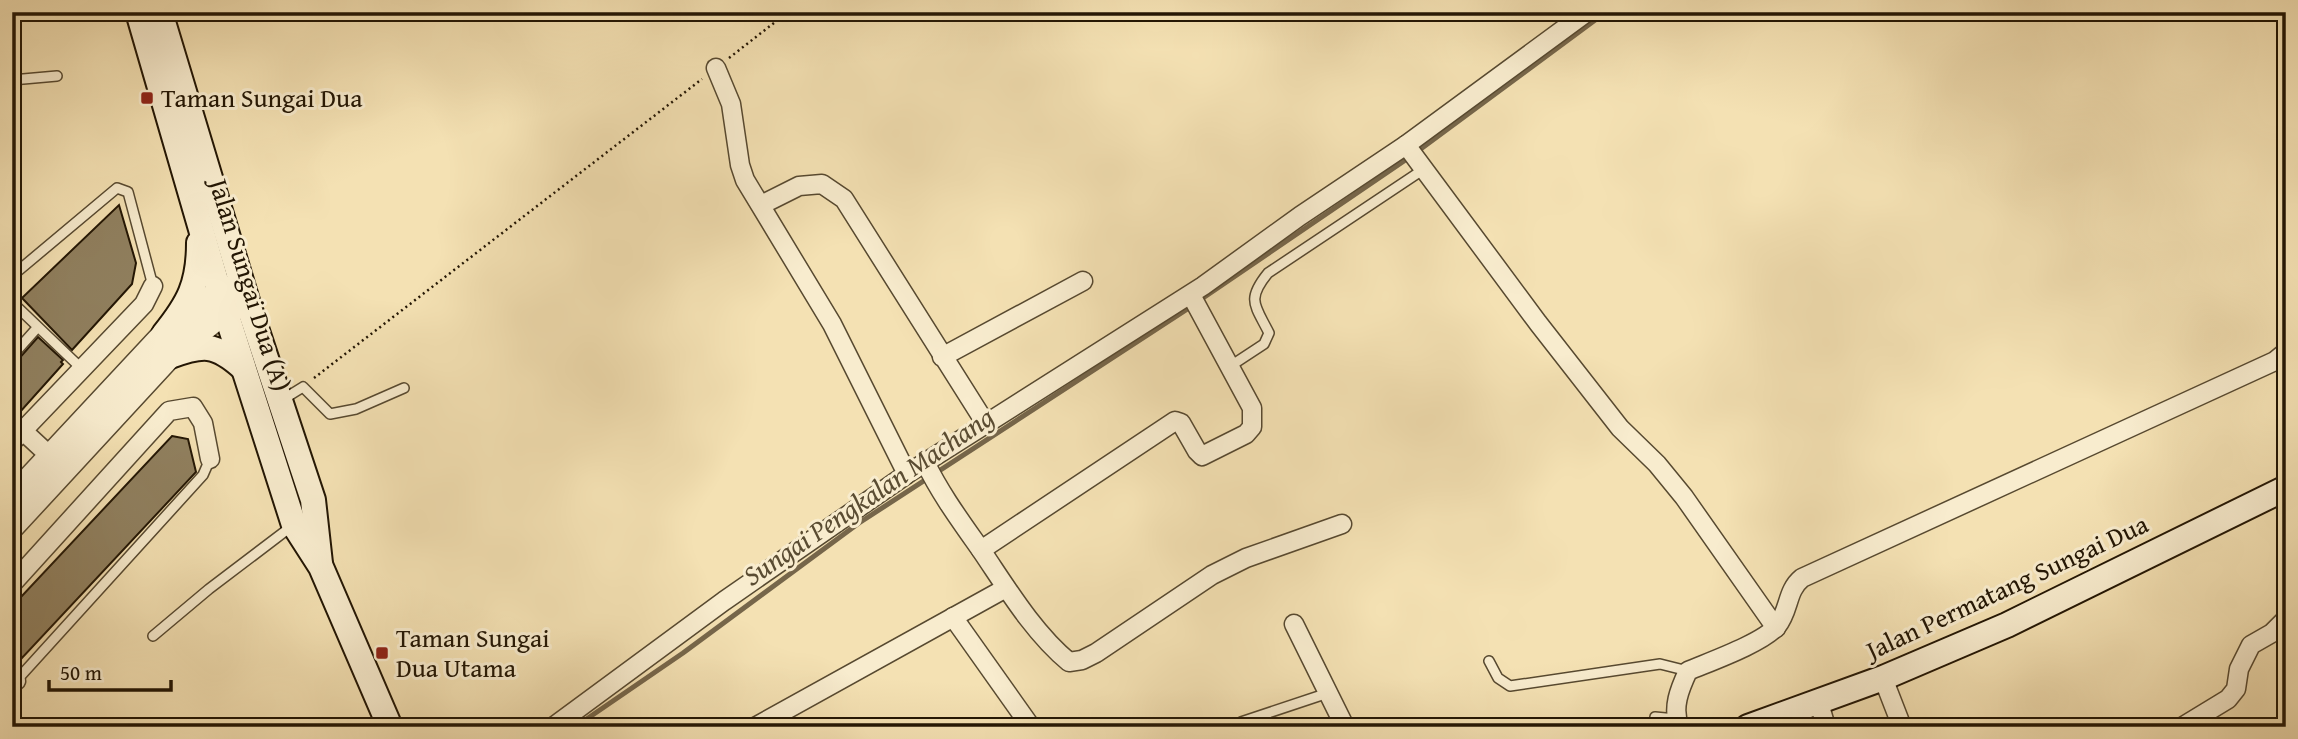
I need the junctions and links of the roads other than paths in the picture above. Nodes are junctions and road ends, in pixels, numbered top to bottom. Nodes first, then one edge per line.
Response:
1 (138, 12) edge
2 (160, 12) edge
3 (1587, 12) edge
4 (716, 68) road end
5 (57, 76) dead end
6 (12, 80) edge
7 (1406, 145) junction
8 (1424, 169) junction
9 (761, 205) junction
10 (200, 221) junction
11 (12, 276) edge
12 (1083, 281) dead end
13 (153, 286) joint
14 (1191, 295) junction
15 (234, 298) junction
16 (12, 302) edge
17 (37, 328) junction
18 (167, 345) junction
19 (2286, 352) edge
20 (12, 356) edge
21 (942, 357) junction
22 (242, 367) junction
23 (1229, 367) junction
24 (81, 368) junction
25 (404, 388) dead end
26 (279, 402) junction
27 (986, 424) junction
28 (18, 433) edge
29 (50, 456) junction
30 (210, 459) joint
31 (926, 465) junction
32 (907, 474) junction
33 (2286, 488) edge
34 (12, 497) edge
35 (1342, 524) dead end
36 (293, 525) junction
37 (12, 527) edge
38 (981, 550) junction
39 (321, 567) junction
40 (12, 584) edge
41 (1006, 588) junction
42 (953, 617) junction
43 (2286, 619) edge
44 (1294, 624) dead end
45 (1776, 628) junction
46 (153, 636) dead end
47 (1489, 661) dead end
48 (1688, 671) junction
49 (1883, 678) junction
50 (13, 679) edge
51 (1328, 693) junction
52 (1819, 703) junction
53 (1655, 717) dead end
54 (1241, 722) dead end
55 (1678, 723) edge
56 (390, 727) edge
57 (554, 727) edge
58 (755, 727) edge
59 (1031, 727) edge
60 (1345, 727) edge
61 (1748, 727) edge
62 (1826, 727) edge
63 (1902, 727) edge
64 (2182, 727) edge

1 - 10 main road, Jalan Sungai Dua (A)
2 - 15 main road, Jalan Sungai Dua (A)
3 - 7 street
4 - 9 street
5 - 6 lane
7 - 8 street
7 - 14 street
8 - 23 lane
8 - 45 street
9 - 21 street
9 - 32 street
10 - 15 main road, Jalan Sungai Dua (A)
10 - 18 main road
11 - 13 lane
12 - 21 street
13 - 24 street
14 - 23 street
14 - 27 street
15 - 18 street
15 - 22 main road, Jalan Sungai Dua (A)
15 - 26 main road, Jalan Sungai Dua (A)
16 - 17 lane
17 - 20 lane
17 - 24 lane
18 - 22 main road
18 - 29 street
18 - 37 street
19 - 45 street
21 - 27 street
22 - 36 main road, Jalan Sungai Dua (A)
23 - 38 street
24 - 28 street
25 - 26 lane
26 - 39 main road, Jalan Sungai Dua (A)
27 - 31 street
28 - 29 street
29 - 34 street
30 - 40 street
30 - 50 lane
31 - 32 street
31 - 38 street
32 - 57 street
33 - 49 main road, Jalan Permatang Sungai Dua
35 - 41 street
36 - 39 main road, Jalan Sungai Dua (A)
36 - 46 lane
38 - 41 street
39 - 56 main road, Jalan Sungai Dua (A)
41 - 42 street
42 - 58 street
42 - 59 street
43 - 64 street
44 - 51 street
45 - 48 street
47 - 48 lane
48 - 55 street
49 - 52 main road, Jalan Permatang Sungai Dua
49 - 63 street
51 - 54 lane
51 - 60 street
52 - 61 main road, Jalan Permatang Sungai Dua
52 - 62 street
53 - 55 lane

